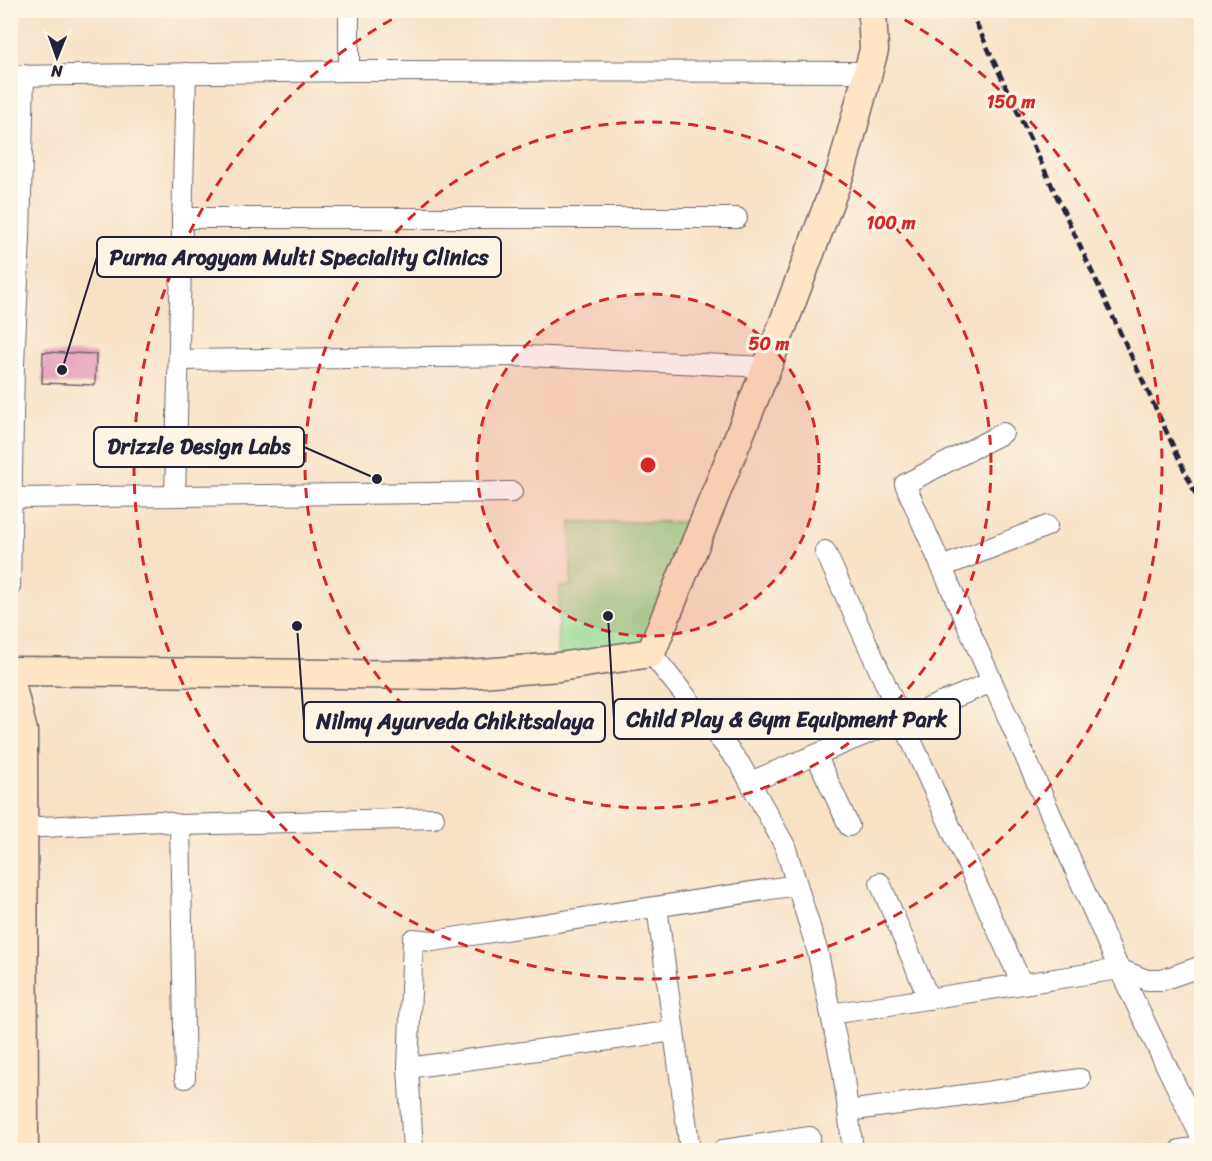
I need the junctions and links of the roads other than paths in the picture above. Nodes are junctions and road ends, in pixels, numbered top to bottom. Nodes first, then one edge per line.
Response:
1 (349, 10) edge
2 (872, 10) edge
3 (349, 71) junction
4 (868, 72) junction
5 (186, 73) junction
6 (17, 75) edge
7 (182, 218) junction
8 (737, 218) dead end
9 (15, 237) edge
10 (179, 360) junction
11 (12, 364) edge
12 (767, 367) junction
13 (1003, 433) dead end
14 (512, 492) dead end
15 (175, 496) junction
16 (12, 507) edge
17 (1047, 526) dead end
18 (825, 551) dead end
19 (942, 567) junction
20 (10, 586) edge
21 (651, 653) junction
22 (10, 671) edge
23 (10, 680) edge
24 (992, 682) junction
25 (902, 720) junction
26 (816, 755) junction
27 (750, 782) junction
28 (434, 818) dead end
29 (180, 825) junction
30 (849, 826) dead end
31 (23, 828) junction
32 (880, 883) dead end
33 (797, 885) junction
34 (657, 906) junction
35 (1202, 966) edge
36 (1119, 969) junction
37 (1022, 984) junction
38 (929, 999) junction
39 (831, 1014) junction
40 (674, 1031) junction
41 (408, 1068) junction
42 (185, 1078) dead end
43 (1080, 1079) dead end
44 (848, 1110) junction
45 (810, 1137) dead end
46 (1202, 1139) edge
47 (1202, 1147) edge
48 (24, 1150) edge
49 (413, 1150) edge
50 (690, 1150) edge
51 (723, 1150) edge
52 (853, 1150) edge
53 (1180, 1150) edge

1 - 3 street
2 - 4 street
3 - 4 street
3 - 5 street
4 - 12 street
5 - 6 street
5 - 7 street
6 - 9 street
7 - 8 street
7 - 10 street
9 - 11 street
10 - 12 street
10 - 15 street
11 - 16 street
12 - 21 street
13 - 19 street
14 - 15 street
15 - 16 street
16 - 20 street
17 - 19 street
18 - 25 street
19 - 24 street
21 - 22 street
21 - 27 street
23 - 31 street
24 - 25 street
24 - 36 street
25 - 26 street
25 - 37 street
26 - 27 street
26 - 30 street
27 - 33 street
28 - 29 street
29 - 31 street
29 - 42 street
31 - 48 street
32 - 38 street
33 - 34 street
33 - 39 street
34 - 40 street
34 - 41 street
35 - 36 street
36 - 37 street
36 - 46 street
37 - 38 street
38 - 39 street
39 - 44 street
40 - 41 street
40 - 50 street
41 - 49 street
43 - 44 street
44 - 52 street
45 - 51 street
47 - 53 street

